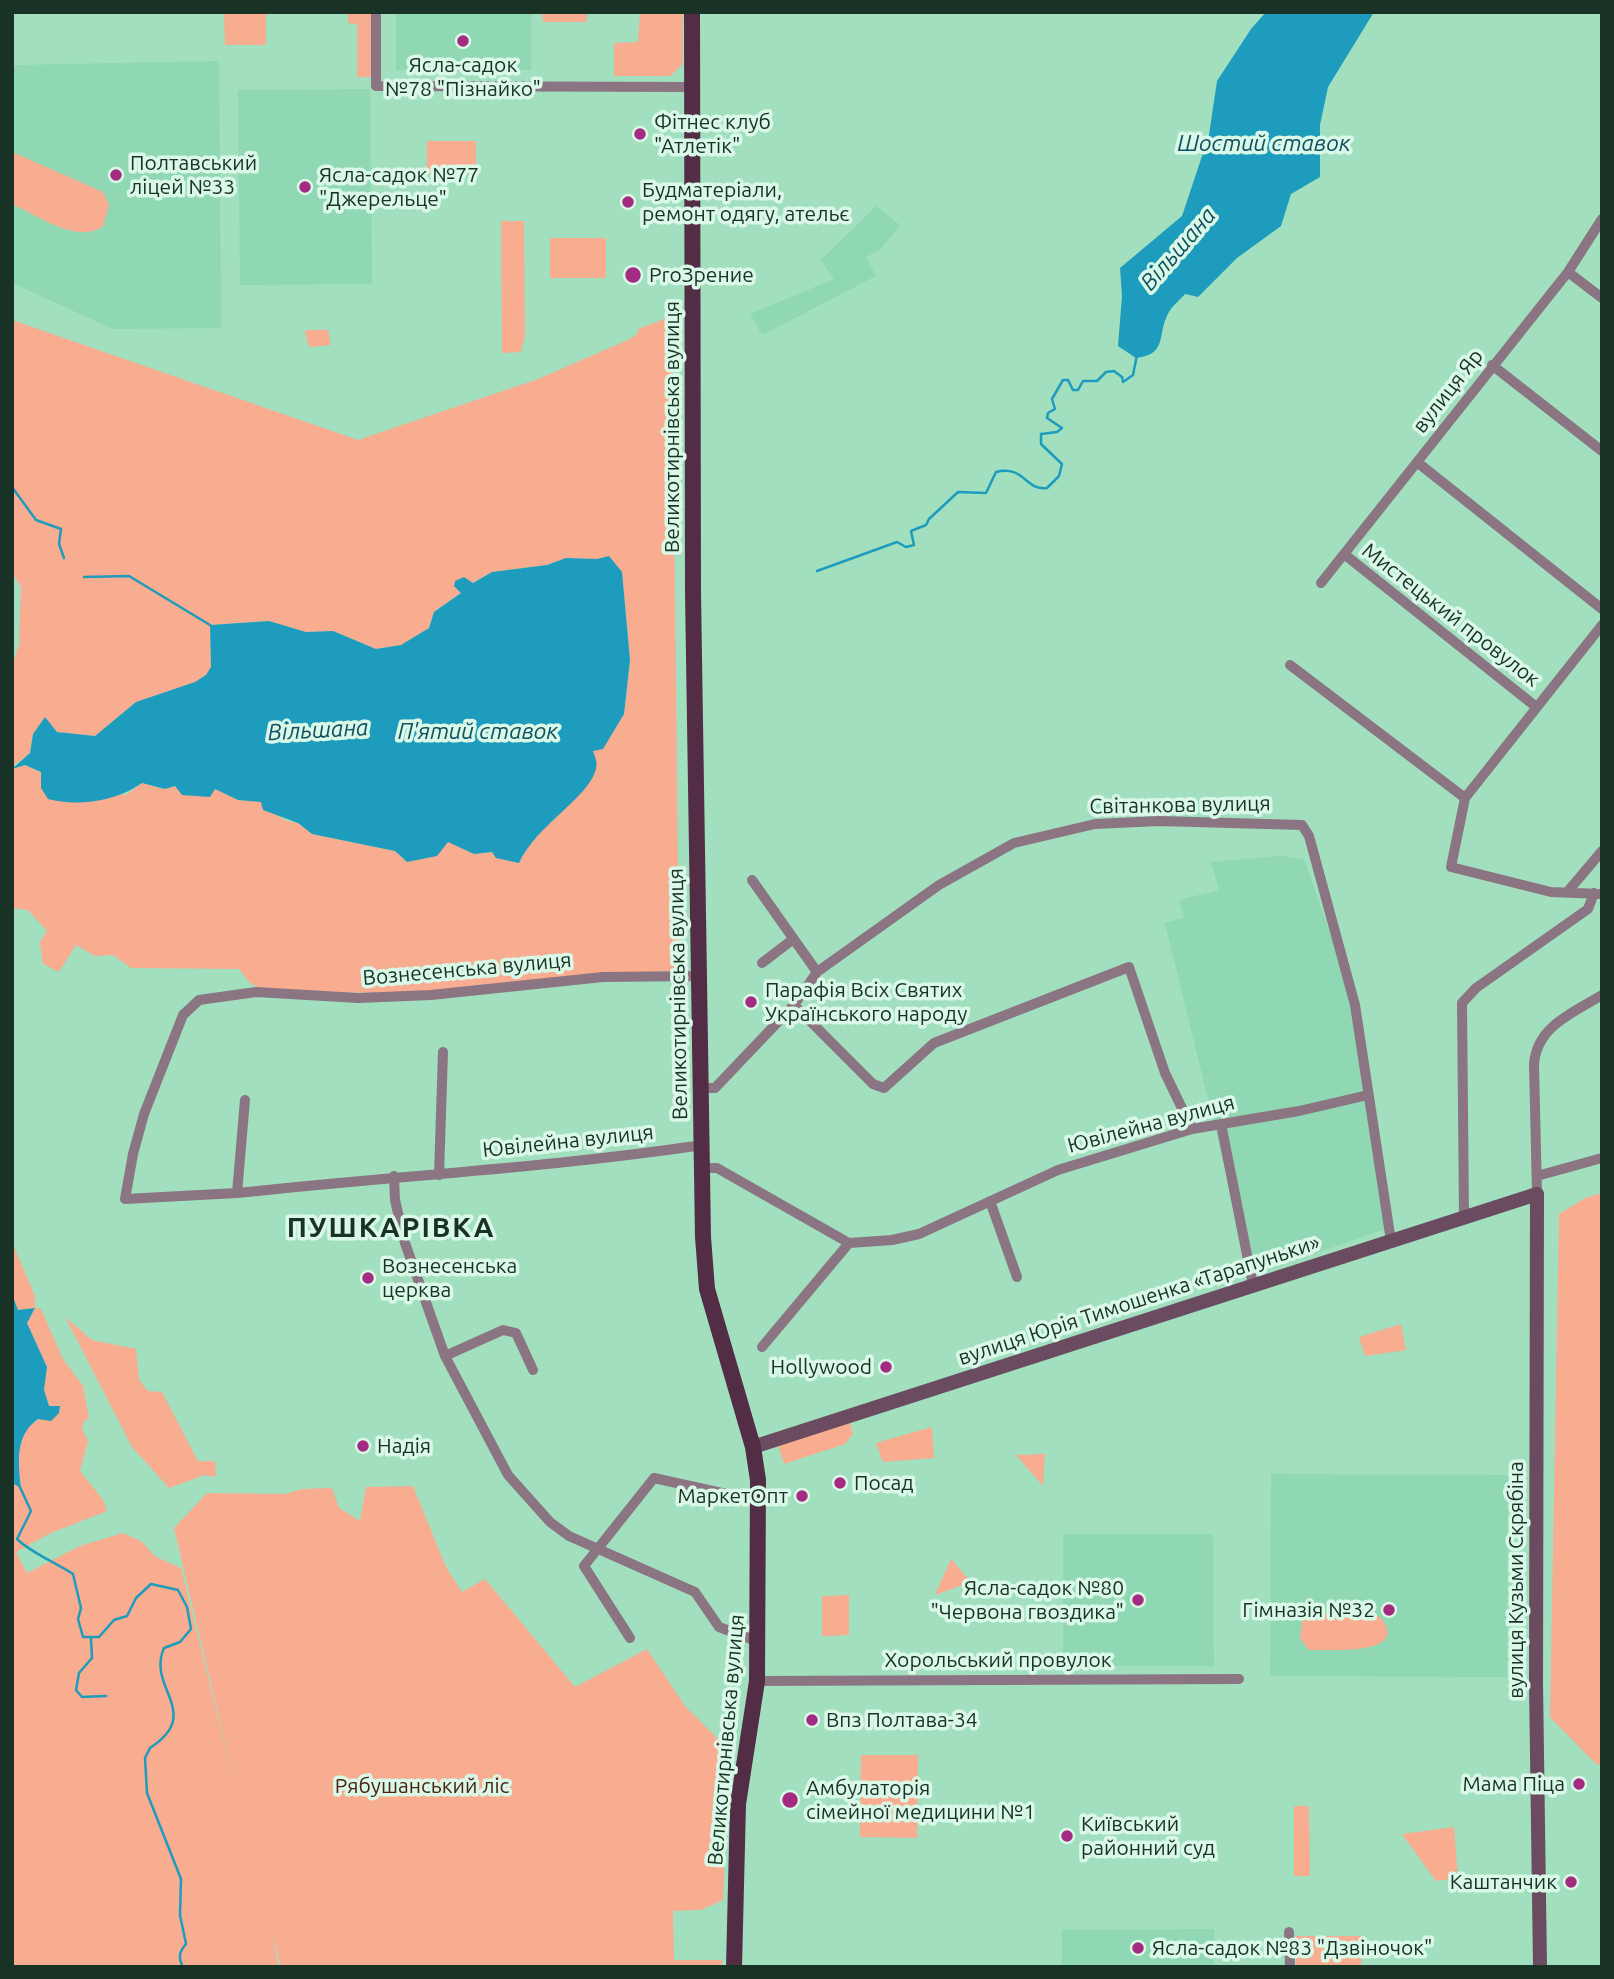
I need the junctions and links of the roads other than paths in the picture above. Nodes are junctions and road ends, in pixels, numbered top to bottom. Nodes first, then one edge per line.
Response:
1 (376, 12) edge
2 (692, 12) edge
3 (692, 87) junction
4 (1602, 219) edge
5 (1569, 272) junction
6 (1602, 298) edge
7 (1492, 365) junction
8 (1602, 451) edge
9 (1417, 462) junction
10 (1344, 554) junction
11 (1321, 583) dead end
12 (1602, 609) edge
13 (1602, 625) edge
14 (1290, 665) dead end
15 (1535, 706) junction
16 (1465, 798) junction
17 (1602, 851) edge
18 (752, 880) dead end
19 (1569, 890) junction
20 (1598, 894) edge
21 (792, 940) junction
22 (762, 963) dead end
23 (817, 972) junction
24 (699, 976) junction
25 (1602, 995) edge
26 (794, 1005) junction
27 (443, 1052) dead end
28 (702, 1088) junction
29 (1368, 1095) junction
30 (246, 1100) dead end
31 (1221, 1124) junction
32 (1192, 1129) junction
33 (702, 1145) junction
34 (1602, 1158) edge
35 (702, 1168) junction
36 (439, 1175) junction
37 (394, 1176) junction
38 (1537, 1176) junction
39 (237, 1193) junction
40 (1537, 1194) junction
41 (990, 1201) junction
42 (1508, 1203) junction
43 (1464, 1217) junction
44 (1538, 1217) junction
45 (1391, 1241) junction
46 (849, 1243) junction
47 (1017, 1277) dead end
48 (1253, 1285) junction
49 (762, 1347) dead end
50 (445, 1356) junction
51 (533, 1370) dead end
52 (754, 1447) junction
53 (758, 1501) junction
54 (597, 1546) junction
55 (631, 1638) dead end
56 (759, 1642) junction
57 (1239, 1679) dead end
58 (757, 1681) junction
59 (1289, 1932) dead end
60 (733, 1966) edge
61 (1290, 1967) edge
62 (1540, 1967) edge

1 - 3 street
2 - 3 main road, Великотирнівська вулиця
3 - 24 main road, Великотирнівська вулиця
4 - 5 street, вулиця Яр
5 - 6 street
5 - 7 street, вулиця Яр
7 - 8 street
7 - 9 street, вулиця Яр
9 - 10 street, вулиця Яр
9 - 12 street
10 - 11 street, вулиця Яр
10 - 15 street, Мистецький провулок
13 - 15 street
14 - 16 street
15 - 16 street
16 - 19 street
17 - 19 street
18 - 21 street
19 - 20 street
20 - 43 street
21 - 22 street
21 - 23 street
23 - 26 street, Світанкова вулиця
23 - 29 street, Світанкова вулиця
24 - 28 main road, Великотирнівська вулиця
24 - 39 street, Вознесенська вулиця
25 - 38 street
26 - 28 street, Світанкова вулиця
26 - 32 street
27 - 36 street
28 - 33 main road, Великотирнівська вулиця
29 - 31 street, Ювілейна вулиця
29 - 45 street
30 - 39 street
31 - 32 street, Ювілейна вулиця
31 - 48 street
32 - 41 street, Ювілейна вулиця
33 - 35 main road, Великотирнівська вулиця
33 - 36 street, Ювілейна вулиця
34 - 38 street
35 - 46 street
35 - 52 main road, Великотирнівська вулиця
36 - 37 street, Ювілейна вулиця
37 - 39 street, Ювілейна вулиця
37 - 50 street
38 - 40 street
40 - 42 street, вулиця Юрія Тимошенка «Тарапуньки»
40 - 44 street, вулиця Кузьми Скрябіна
41 - 46 street, Ювілейна вулиця
41 - 47 street
42 - 43 street, вулиця Юрія Тимошенка «Тарапуньки»
42 - 44 street
43 - 45 street, вулиця Юрія Тимошенка «Тарапуньки»
44 - 62 street, вулиця Кузьми Скрябіна
45 - 48 street, вулиця Юрія Тимошенка «Тарапуньки»
46 - 49 street
48 - 52 street, вулиця Юрія Тимошенка «Тарапуньки»
50 - 51 street
50 - 54 street
52 - 53 main road, Великотирнівська вулиця
53 - 54 street
53 - 56 main road, Великотирнівська вулиця
54 - 55 street
54 - 56 street
56 - 58 main road, Великотирнівська вулиця
57 - 58 street, Хорольський провулок
58 - 60 main road, Великотирнівська вулиця
59 - 61 street

